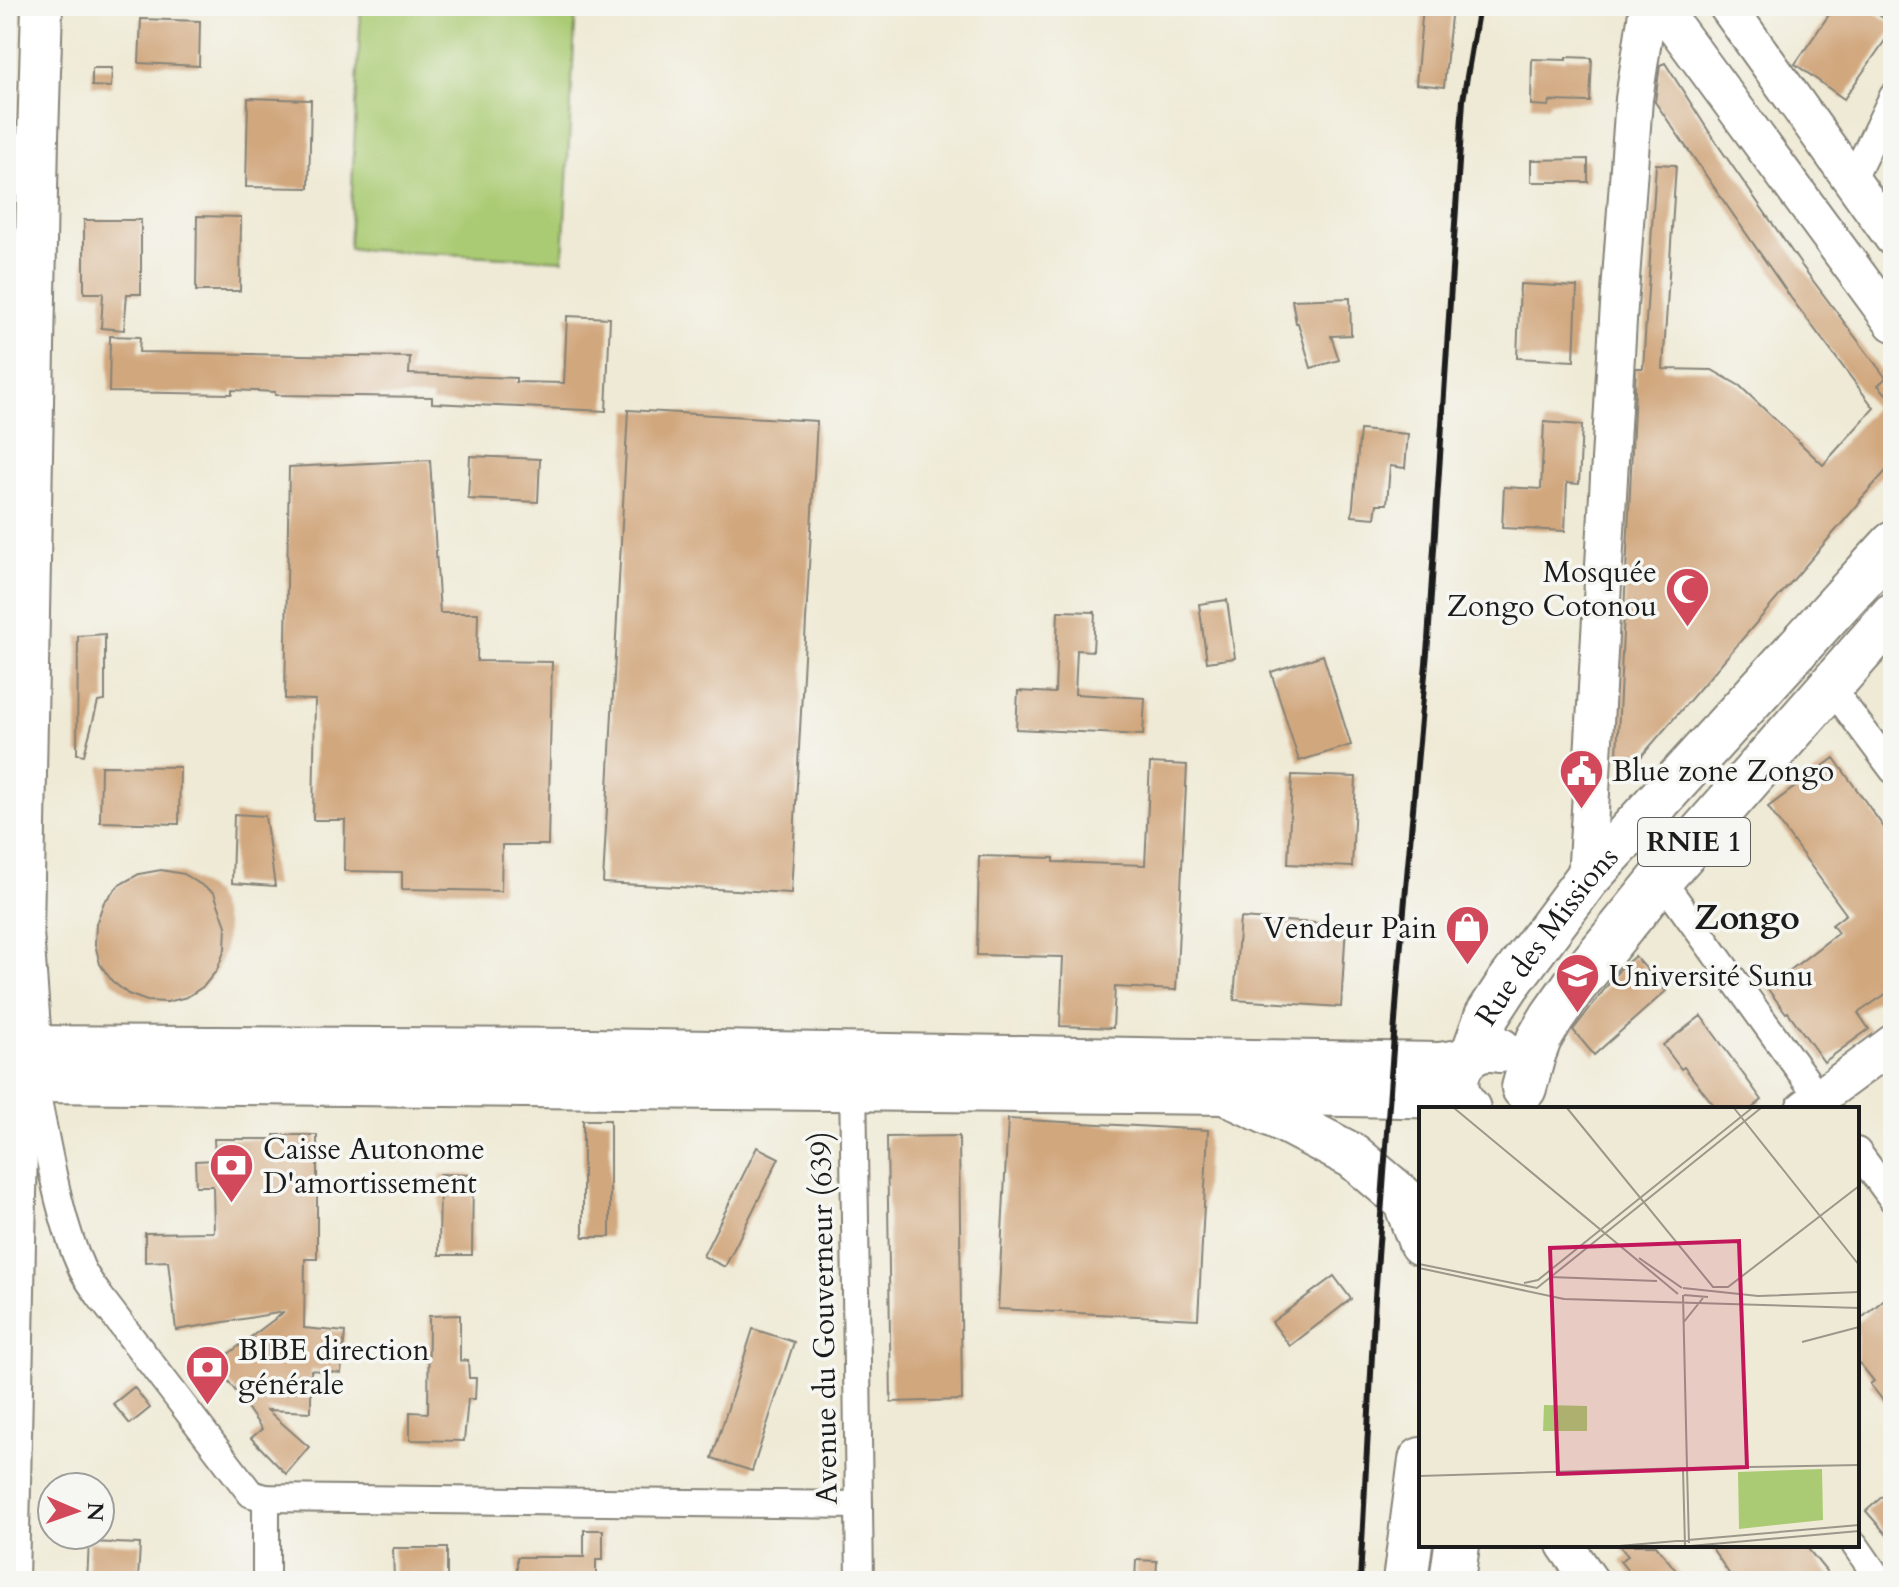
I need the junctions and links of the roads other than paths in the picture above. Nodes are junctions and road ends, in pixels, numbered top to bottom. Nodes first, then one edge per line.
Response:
1 (14, 6) edge
2 (42, 6) edge
3 (1648, 6) edge
4 (1660, 6) edge
5 (1727, 6) edge
6 (1893, 96) edge
7 (1852, 181) junction
8 (1893, 238) edge
9 (1893, 323) edge
10 (1893, 544) edge
11 (1893, 615) edge
12 (1830, 686) junction
13 (1893, 770) edge
14 (1661, 879) junction
15 (1586, 880) junction
16 (6, 881) edge
17 (1893, 1043) edge
18 (15, 1066) edge
19 (853, 1072) junction
20 (1465, 1088) edge
21 (1229, 1094) junction
22 (1519, 1101) edge
23 (1817, 1105) edge
24 (1859, 1154) edge
25 (1893, 1200) edge
26 (1419, 1238) edge
27 (1419, 1475) edge
28 (266, 1498) junction
29 (859, 1505) junction
30 (1457, 1547) edge
31 (1566, 1547) edge
32 (1856, 1547) edge
33 (10, 1581) edge
34 (266, 1581) edge
35 (860, 1581) edge
36 (1405, 1581) edge
37 (1452, 1581) edge
38 (1590, 1581) edge
39 (1880, 1581) edge

1 - 16 main road
2 - 18 main road
3 - 15 street
4 - 9 street
5 - 7 street
6 - 7 street
7 - 8 street
10 - 15 highway, Rue des Missions / RNIE 1
11 - 12 highway, Rue des Missions / RNIE 1
12 - 13 street
12 - 14 highway, Rue des Missions / RNIE 1
14 - 22 highway, Rue des Missions / RNIE 1
14 - 23 street
15 - 20 highway, Rue des Missions / RNIE 1
17 - 23 street
18 - 19 main road
18 - 28 street
18 - 33 street
19 - 20 main road
19 - 21 main road
19 - 29 street, Avenue du Gouverneur (639)
20 - 21 main road
20 - 22 highway, RNIE 1
21 - 26 highway
24 - 25 street
27 - 36 highway
28 - 29 street
28 - 34 street
29 - 35 street, Avenue du Gouverneur (639)
30 - 37 highway
31 - 38 street
32 - 39 street

